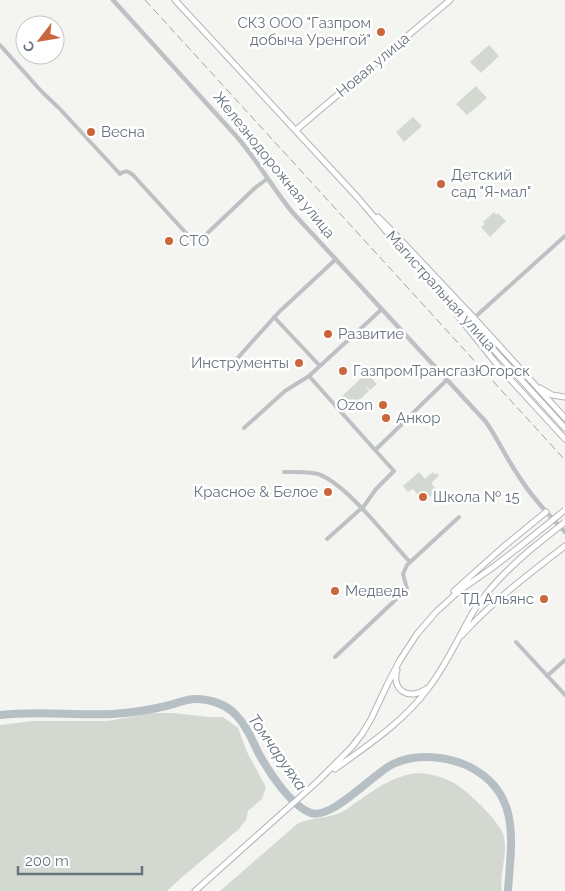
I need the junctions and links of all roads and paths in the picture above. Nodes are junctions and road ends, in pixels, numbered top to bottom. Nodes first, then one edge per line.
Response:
1 (113, 0) edge
2 (175, 0) edge
3 (450, 0) edge
4 (0, 45) edge
5 (296, 130) junction
6 (268, 179) junction
7 (358, 198) junction
8 (565, 236) edge
9 (406, 254) junction
10 (336, 259) junction
11 (382, 309) junction
12 (274, 317) junction
13 (474, 318) junction
14 (235, 361) dead end
15 (320, 366) junction
16 (309, 376) junction
17 (526, 376) junction
18 (447, 380) junction
19 (565, 398) edge
20 (565, 418) edge
21 (244, 428) dead end
22 (565, 428) edge
23 (565, 439) edge
24 (376, 450) junction
25 (284, 472) dead end
26 (362, 509) junction
27 (565, 509) edge
28 (546, 512) junction
29 (459, 516) dead end
30 (565, 522) edge
31 (565, 532) edge
32 (327, 540) dead end
33 (565, 546) edge
34 (410, 562) junction
35 (424, 625) junction
36 (516, 642) dead end
37 (456, 643) junction
38 (335, 657) dead end
39 (400, 660) junction
40 (565, 660) edge
41 (547, 676) junction
42 (433, 683) junction
43 (565, 695) edge
44 (318, 781) junction
45 (195, 891) edge

1 - 6 street, Железнодорожная улица
2 - 5 main road, Магистральная улица
3 - 5 main road, Новая улица
4 - 6 street
5 - 7 main road, Магистральная улица
6 - 10 street, Железнодорожная улица
7 - 9 main road, Магистральная улица
7 - 13 main road, Магистральная улица
8 - 13 street
9 - 22 main road, Магистральная улица
9 - 23 main road
10 - 11 street, Железнодорожная улица
10 - 12 street
11 - 15 street
11 - 18 street, Железнодорожная улица
12 - 14 street
12 - 15 street
13 - 17 main road, Магистральная улица
15 - 16 street
16 - 21 street
16 - 24 street
17 - 19 main road
17 - 20 main road, Магистральная улица
18 - 24 street
18 - 28 street, Железнодорожная улица
24 - 26 street
25 - 26 street
26 - 32 street
26 - 34 street
27 - 35 main road, bridge
28 - 31 street, Железнодорожная улица
28 - 35 main road
29 - 34 street
30 - 37 main road, bridge
33 - 37 main road
34 - 38 street
35 - 39 main road
36 - 41 street
37 - 42 main road
39 - 42 main road
39 - 44 main road
40 - 41 street
41 - 43 street
42 - 44 main road
44 - 45 main road

